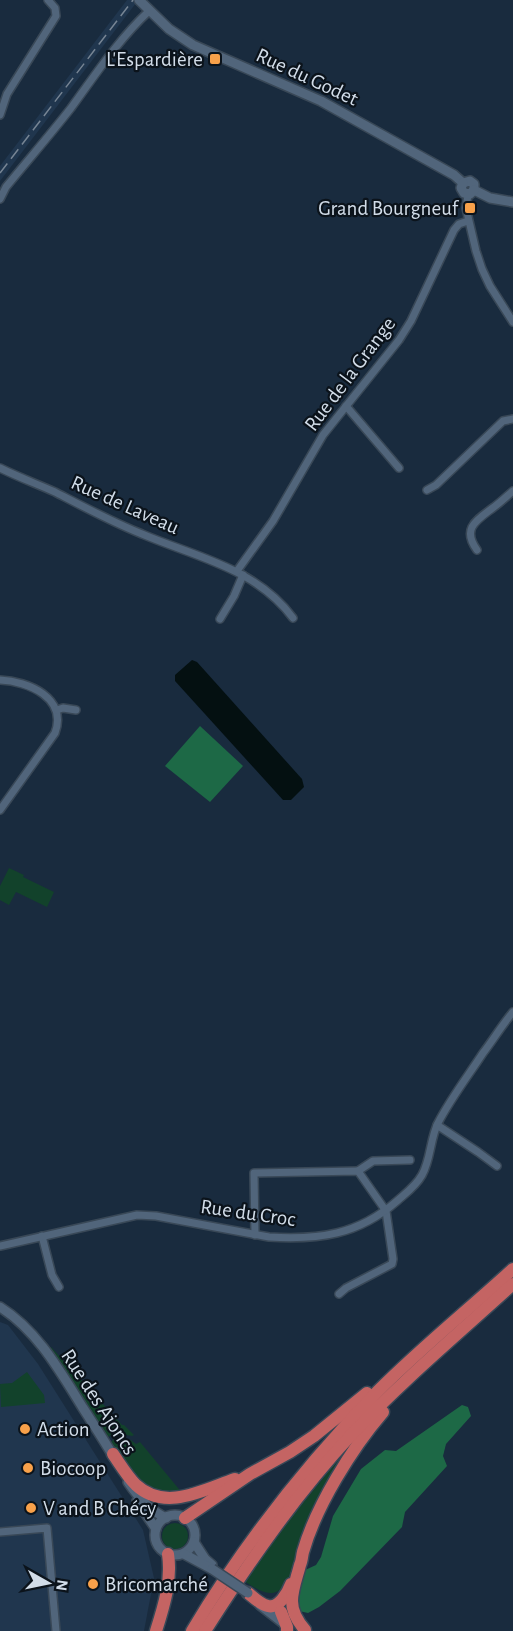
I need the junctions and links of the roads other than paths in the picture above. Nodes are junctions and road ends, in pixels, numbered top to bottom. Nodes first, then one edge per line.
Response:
1 (48, 0) edge
2 (139, 0) edge
3 (149, 11) junction
4 (0, 115) edge
5 (471, 192) junction
6 (0, 199) edge
7 (513, 202) edge
8 (468, 221) junction
9 (513, 322) edge
10 (346, 406) junction
11 (513, 418) edge
12 (0, 468) edge
13 (399, 468) dead end
14 (427, 490) dead end
15 (513, 491) edge
16 (477, 550) dead end
17 (240, 573) junction
18 (293, 618) dead end
19 (220, 619) dead end
20 (0, 680) edge
21 (57, 710) junction
22 (76, 710) dead end
23 (0, 810) edge
24 (513, 1012) edge
25 (437, 1125) junction
26 (410, 1160) dead end
27 (496, 1166) dead end
28 (358, 1171) junction
29 (386, 1211) junction
30 (255, 1235) junction
31 (42, 1236) junction
32 (0, 1246) edge
33 (513, 1269) edge
34 (513, 1284) edge
35 (58, 1287) dead end
36 (339, 1294) dead end
37 (0, 1307) edge
38 (0, 1316) edge
39 (461, 1330) junction
40 (418, 1354) junction
41 (113, 1454) junction
42 (250, 1474) junction
43 (166, 1518) junction
44 (185, 1518) junction
45 (156, 1528) junction
46 (0, 1532) edge
47 (194, 1542) junction
48 (303, 1551) junction
49 (168, 1554) junction
50 (183, 1554) junction
51 (213, 1568) junction
52 (248, 1591) junction
53 (277, 1609) junction
54 (295, 1630) edge
55 (56, 1631) edge
56 (156, 1631) edge
57 (192, 1631) edge
58 (205, 1631) edge

1 - 4 street
2 - 3 street, Rue du Godet
3 - 5 street, Rue du Godet
3 - 6 street
5 - 7 street
5 - 8 street
8 - 9 street
8 - 10 street, Rue de la Grange
10 - 13 street
10 - 17 street, Rue de la Grange
11 - 14 street
12 - 17 street, Rue de Laveau
15 - 16 street
17 - 18 street, Rue de Laveau
17 - 19 street, Rue de la Grange
20 - 21 street
21 - 22 street
21 - 23 street
24 - 25 street, Rue du Croc
25 - 27 street
25 - 29 street, Rue du Croc
26 - 28 street
28 - 29 street
28 - 30 street
29 - 30 street, Rue du Croc
29 - 36 street
30 - 31 street, Rue du Croc
31 - 32 street, Rue du Croc
31 - 35 street
33 - 40 highway
34 - 39 highway
37 - 41 street, Rue des Ajoncs
38 - 45 street, Rue des Ajoncs
39 - 48 highway
39 - 58 highway
40 - 42 highway
40 - 57 highway
41 - 42 highway
41 - 43 street, Rue des Ajoncs
42 - 44 highway
43 - 44 street
43 - 45 street
44 - 47 street
45 - 49 street
46 - 55 street
47 - 50 street
47 - 51 street
48 - 53 highway
48 - 54 highway
49 - 50 street
49 - 56 highway
50 - 51 street
51 - 52 street, bridge
52 - 53 highway
52 - 54 street
53 - 54 highway
53 - 54 street

